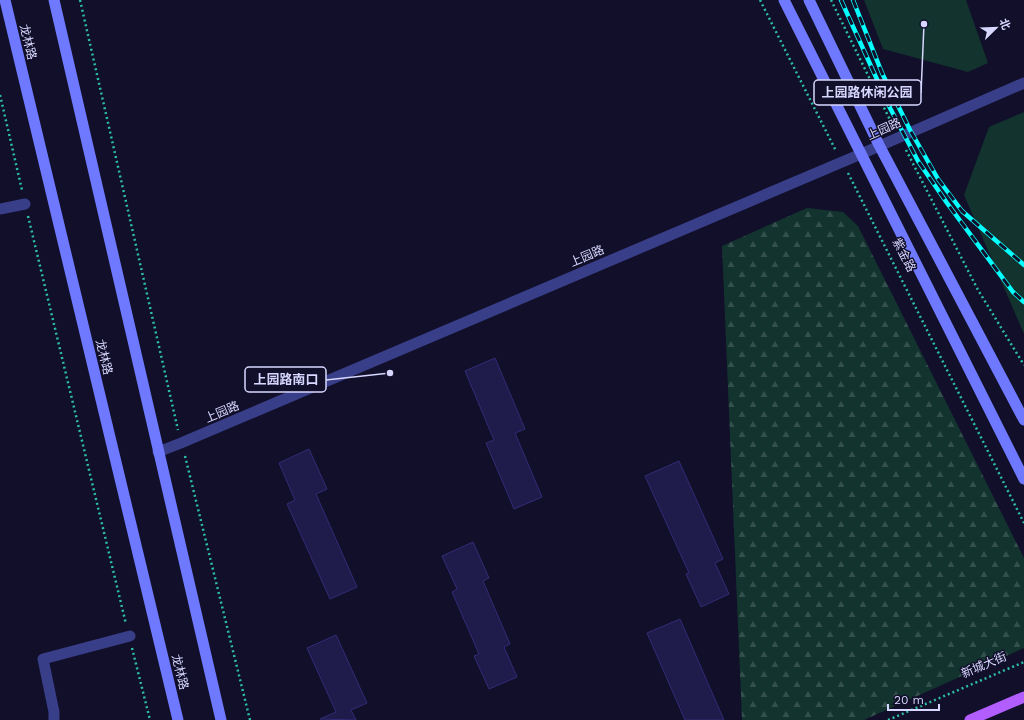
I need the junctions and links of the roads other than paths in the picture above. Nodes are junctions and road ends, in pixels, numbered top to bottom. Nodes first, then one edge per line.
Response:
1 (5, 0) edge
2 (54, 0) edge
3 (784, 0) edge
4 (809, 0) edge
5 (1024, 83) edge
6 (879, 145) junction
7 (861, 154) junction
8 (25, 204) road end
9 (0, 209) edge
10 (1024, 420) edge
11 (158, 452) junction
12 (1024, 479) edge
13 (130, 636) road end
14 (1024, 697) edge
15 (1013, 702) junction
16 (1024, 704) edge
17 (54, 720) edge
18 (178, 720) edge
19 (221, 720) edge
20 (970, 720) edge

1 - 18 main road, 龙林路
2 - 11 main road
3 - 7 main road, 紫金路
4 - 6 main road
5 - 6 street, 上园路
6 - 7 street, 上园路
6 - 10 main road
7 - 11 street, 上园路
7 - 12 main road, 紫金路
8 - 9 street
11 - 19 main road
13 - 17 street
14 - 15 main road
15 - 16 main road
15 - 20 main road

